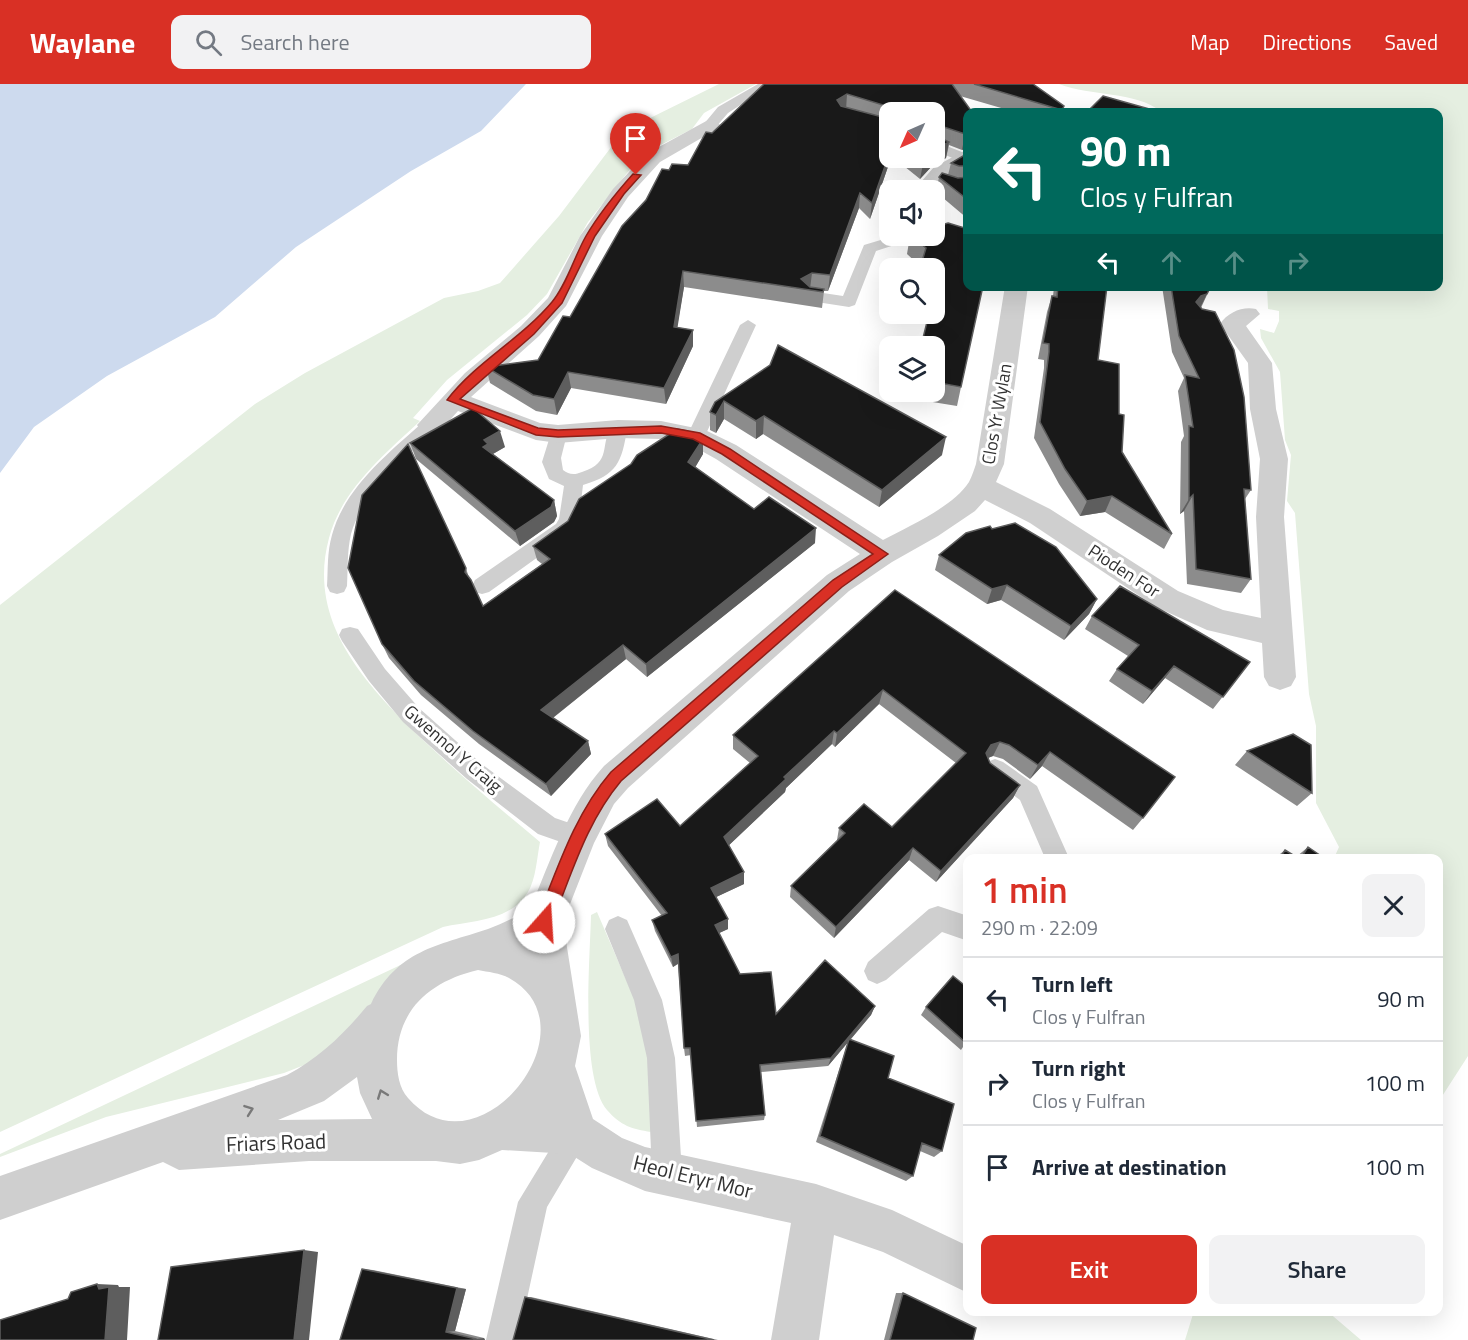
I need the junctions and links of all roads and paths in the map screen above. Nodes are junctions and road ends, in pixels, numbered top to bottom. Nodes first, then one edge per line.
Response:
1 (767, 84) edge
2 (710, 125) joint
3 (945, 149) edge
4 (963, 155) edge
5 (963, 158) edge
6 (939, 180) edge
7 (879, 245) edge
8 (1016, 291) edge
9 (810, 296) edge
10 (1231, 319) dead end
11 (748, 325) dead end
12 (453, 400) junction
13 (430, 425) joint
14 (618, 429) junction
15 (558, 434) junction
16 (696, 436) junction
17 (574, 481) junction
18 (981, 486) junction
19 (882, 554) junction
20 (337, 586) dead end
21 (482, 586) dead end
22 (1278, 634) junction
23 (350, 635) dead end
24 (1280, 677) dead end
25 (994, 768) edge
26 (578, 837) junction
27 (1055, 854) edge
28 (544, 922) junction
29 (963, 927) edge
30 (618, 929) dead end
31 (478, 951) junction
32 (877, 971) dead end
33 (554, 995) junction
34 (388, 1011) junction
35 (555, 1068) junction
36 (504, 1129) junction
37 (576, 1133) junction
38 (439, 1141) junction
39 (115, 1159) junction
40 (667, 1174) junction
41 (0, 1198) edge
42 (816, 1206) junction
43 (963, 1268) edge
44 (502, 1340) edge
45 (795, 1340) edge

1 - 2 lane
2 - 12 street
3 - 4 lane
5 - 6 street
7 - 9 lane
8 - 18 street, Clos Yr Wylan
10 - 22 street
11 - 16 lane
12 - 13 street
12 - 15 street
13 - 20 lane
14 - 15 street
14 - 16 street
14 - 17 lane
15 - 17 lane
16 - 19 street
17 - 21 lane
18 - 19 street, Clos Yr Wylan
18 - 22 street, Pioden For
19 - 26 street, Clos Yr Wylan
22 - 24 street
23 - 26 lane, Gwennol Y Craig
25 - 27 lane
26 - 28 street, Clos Yr Wylan
28 - 31 street
28 - 33 street, Clos Yr Wylan
29 - 32 lane
30 - 40 lane
31 - 33 street
31 - 34 street
33 - 35 street
38 -> 34 street
39 -> 34 street, Friars Road
35 - 36 street
35 - 37 street
36 - 37 street, Heol Eryr Mor
36 - 38 street
37 - 40 street, Heol Eryr Mor
37 - 44 lane
38 - 39 street, Friars Road
39 - 41 street, Friars Road
40 - 42 street, Heol Eryr Mor
42 - 43 street, Heol Eryr Mor
42 - 45 street

